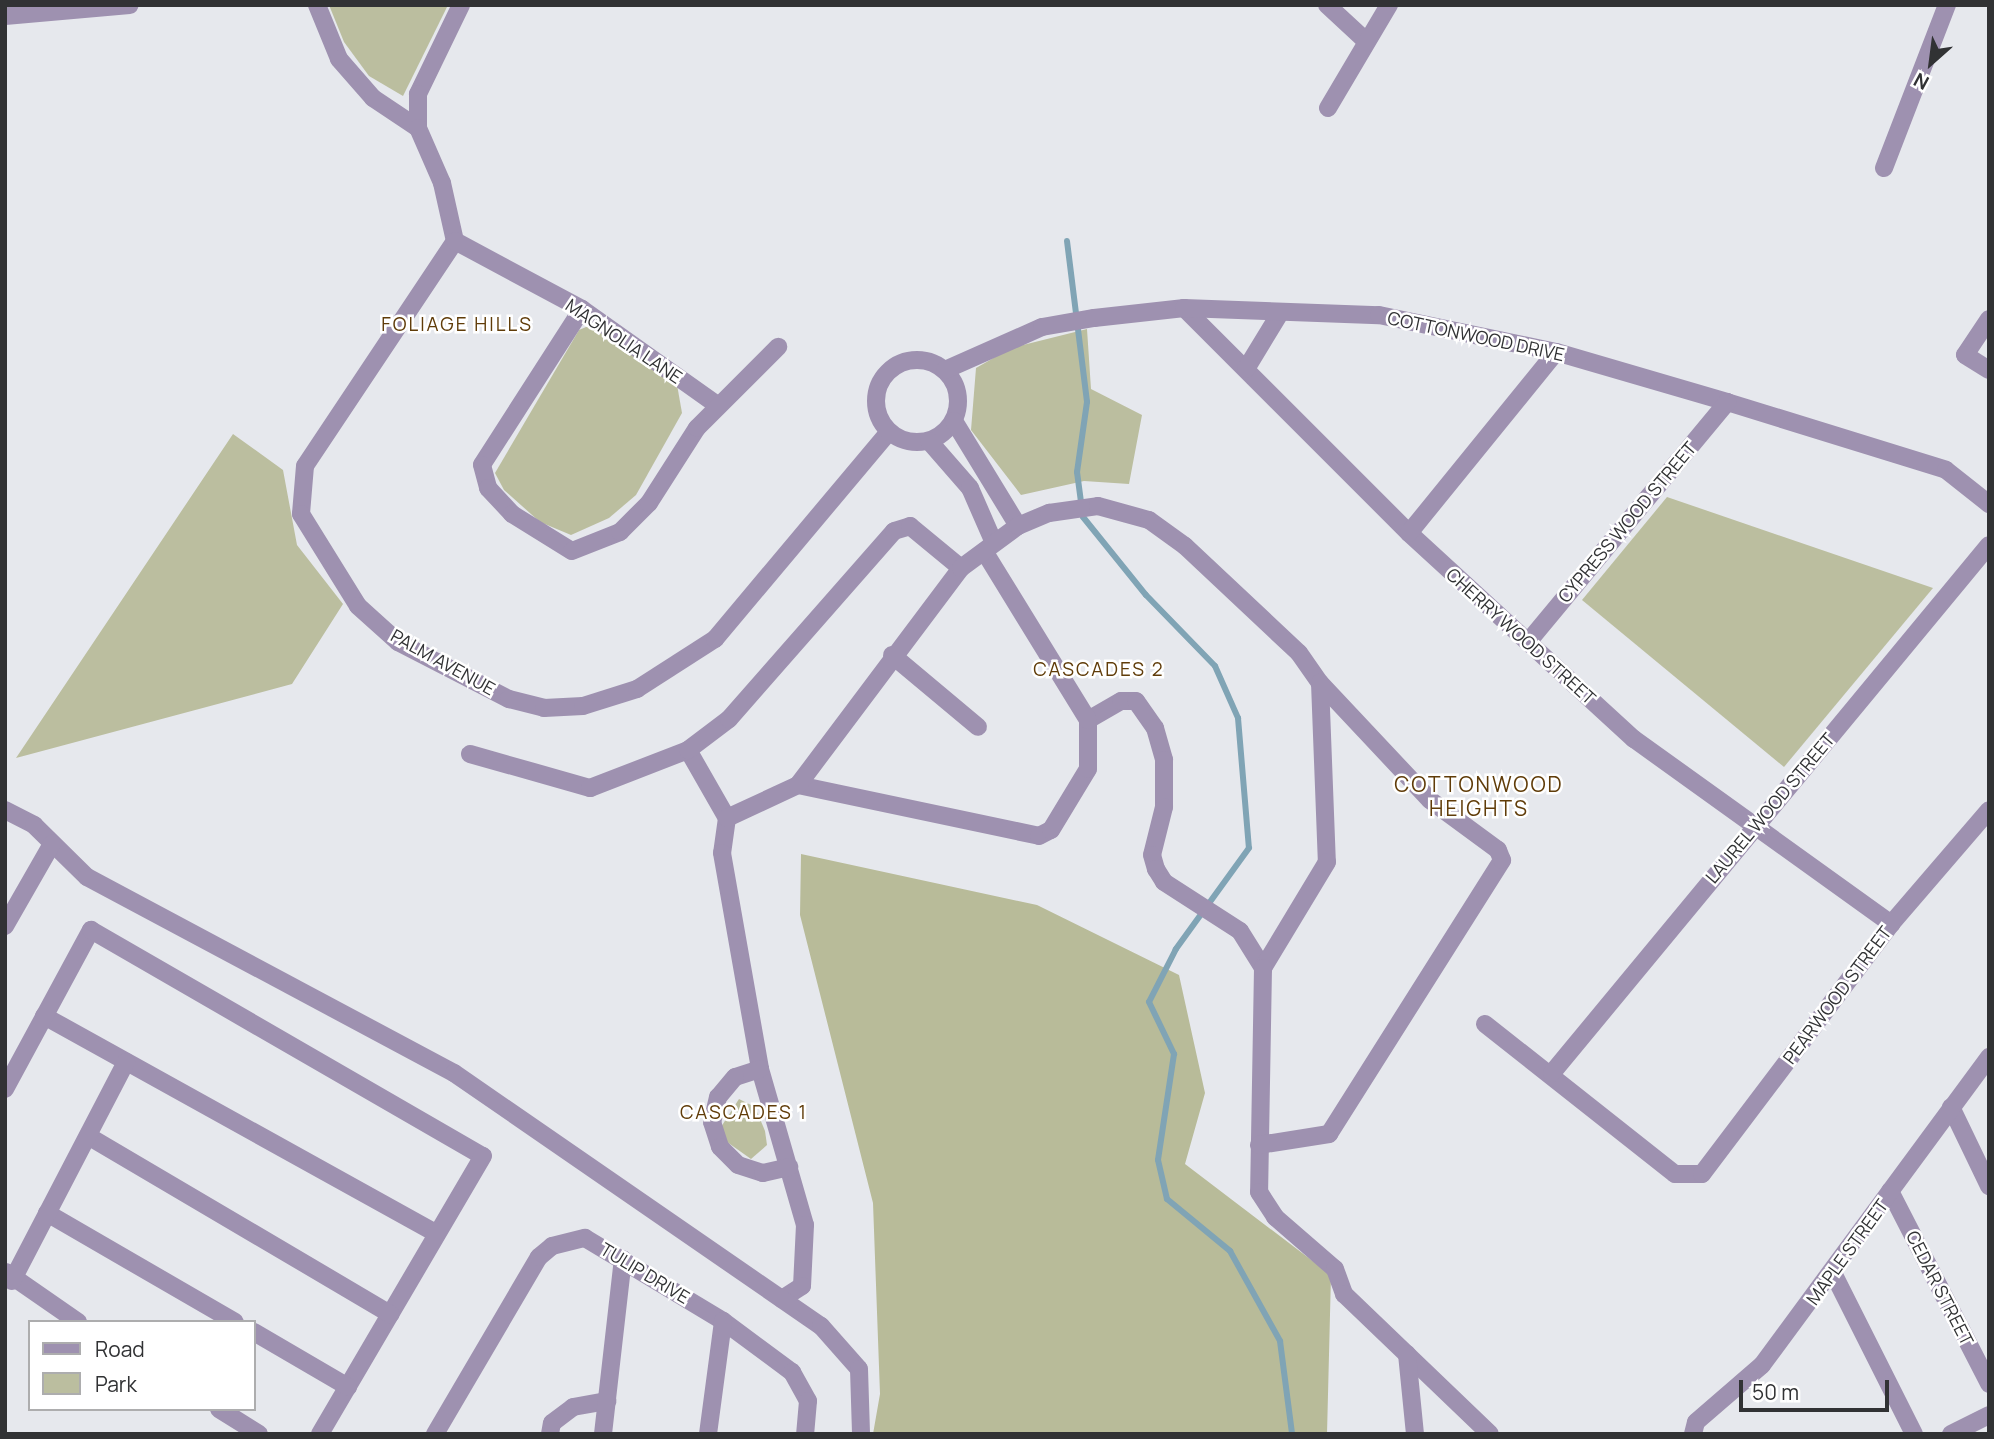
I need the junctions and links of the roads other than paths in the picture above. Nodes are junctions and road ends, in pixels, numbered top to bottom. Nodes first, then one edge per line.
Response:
1 (130, 5) edge
2 (317, 5) edge
3 (461, 5) edge
4 (1327, 5) edge
5 (1389, 5) edge
6 (1947, 5) edge
7 (5, 16) edge
8 (1367, 42) junction
9 (1328, 108) dead end
10 (418, 128) junction
11 (1884, 168) dead end
12 (455, 242) junction
13 (1184, 307) junction
14 (582, 309) junction
15 (1280, 313) junction
16 (1989, 319) edge
17 (778, 347) dead end
18 (1556, 352) junction
19 (1246, 369) junction
20 (945, 370) junction
21 (1989, 370) edge
22 (1727, 402) junction
23 (717, 405) junction
24 (954, 421) junction
25 (889, 432) junction
26 (929, 441) junction
27 (1989, 504) edge
28 (1018, 526) junction
29 (1409, 533) junction
30 (1989, 545) edge
31 (989, 547) junction
32 (961, 568) junction
33 (1528, 642) junction
34 (892, 656) junction
35 (1320, 684) junction
36 (1088, 720) junction
37 (978, 727) dead end
38 (688, 750) junction
39 (470, 754) dead end
40 (798, 785) junction
41 (5, 810) edge
42 (1989, 810) edge
43 (726, 818) junction
44 (1754, 827) junction
45 (52, 844) junction
46 (1891, 924) junction
47 (5, 926) edge
48 (1264, 968) junction
49 (44, 1016) junction
50 (1485, 1024) dead end
51 (1989, 1056) edge
52 (126, 1062) junction
53 (760, 1069) junction
54 (1552, 1073) junction
55 (5, 1089) edge
56 (1951, 1107) junction
57 (88, 1136) junction
58 (1259, 1145) junction
59 (789, 1167) junction
60 (1989, 1186) edge
61 (1890, 1191) junction
62 (47, 1213) junction
63 (437, 1234) junction
64 (623, 1259) junction
65 (1833, 1273) junction
66 (8, 1276) edge
67 (782, 1299) junction
68 (390, 1314) junction
69 (75, 1320) edge
70 (232, 1320) edge
71 (723, 1321) junction
72 (256, 1333) edge
73 (1407, 1354) junction
74 (1989, 1384) edge
75 (348, 1387) junction
76 (607, 1401) junction
77 (222, 1411) edge
78 (1989, 1415) edge
79 (259, 1434) edge
80 (320, 1434) edge
81 (435, 1434) edge
82 (550, 1434) edge
83 (603, 1434) edge
84 (708, 1434) edge
85 (805, 1434) edge
86 (862, 1434) edge
87 (1415, 1434) edge
88 (1490, 1434) edge
89 (1693, 1434) edge
90 (1914, 1434) edge
91 (1951, 1434) edge

1 - 7 street
2 - 10 street
3 - 10 street
4 - 8 street
5 - 8 street
6 - 11 street
8 - 9 street
10 - 12 street
12 - 14 street, MAGNOLIA LANE
12 - 25 street, PALM AVENUE
13 - 15 street, COTTONWOOD DRIVE
13 - 19 street, CHERRY WOOD STREET
13 - 20 street, COTTONWOOD DRIVE
14 - 23 street, MAGNOLIA LANE
14 - 23 street
15 - 18 street, COTTONWOOD DRIVE
15 - 19 street
16 - 21 street
17 - 23 street
18 - 22 street, COTTONWOOD DRIVE
18 - 29 street
19 - 29 street, CHERRY WOOD STREET
20 - 24 street
20 - 25 street
22 - 27 street, COTTONWOOD DRIVE
22 - 33 street, CYPRESS WOOD STREET
24 - 26 street
24 - 28 street
25 - 26 street
26 - 31 street
28 - 31 street
28 - 35 street
29 - 33 street, CHERRY WOOD STREET
30 - 44 street, LAUREL WOOD STREET
31 - 32 street
31 - 36 street
32 - 34 street
32 - 38 street
33 - 44 street, CHERRY WOOD STREET
34 - 37 street
34 - 40 street
35 - 48 street
35 - 58 street
36 - 40 street
36 - 48 street
38 - 39 street
38 - 43 street
40 - 43 street
41 - 45 street
42 - 46 street, PEARWOOD STREET
43 - 53 street
44 - 46 street, CHERRY WOOD STREET
44 - 54 street, LAUREL WOOD STREET
45 - 47 street
45 - 67 street
46 - 54 street, PEARWOOD STREET
48 - 58 street
49 - 52 street
49 - 55 street
49 - 63 street
50 - 54 street
51 - 56 street, MAPLE STREET
52 - 57 street
52 - 63 street
53 - 59 street
53 - 59 street
56 - 60 street
56 - 61 street, MAPLE STREET
57 - 62 street
57 - 68 street
58 - 73 street
59 - 67 street
61 - 65 street, MAPLE STREET
61 - 74 street, CEDAR STREET
62 - 66 street
62 - 70 street
63 - 68 street
64 - 71 street, TULIP DRIVE
64 - 76 street
64 - 81 street, TULIP DRIVE
65 - 89 street, MAPLE STREET
65 - 90 street
66 - 69 street
67 - 86 street
68 - 75 street
71 - 84 street
71 - 85 street, TULIP DRIVE
72 - 75 street
73 - 87 street
73 - 88 street
75 - 80 street
76 - 82 street
76 - 83 street
77 - 79 street
78 - 91 street

